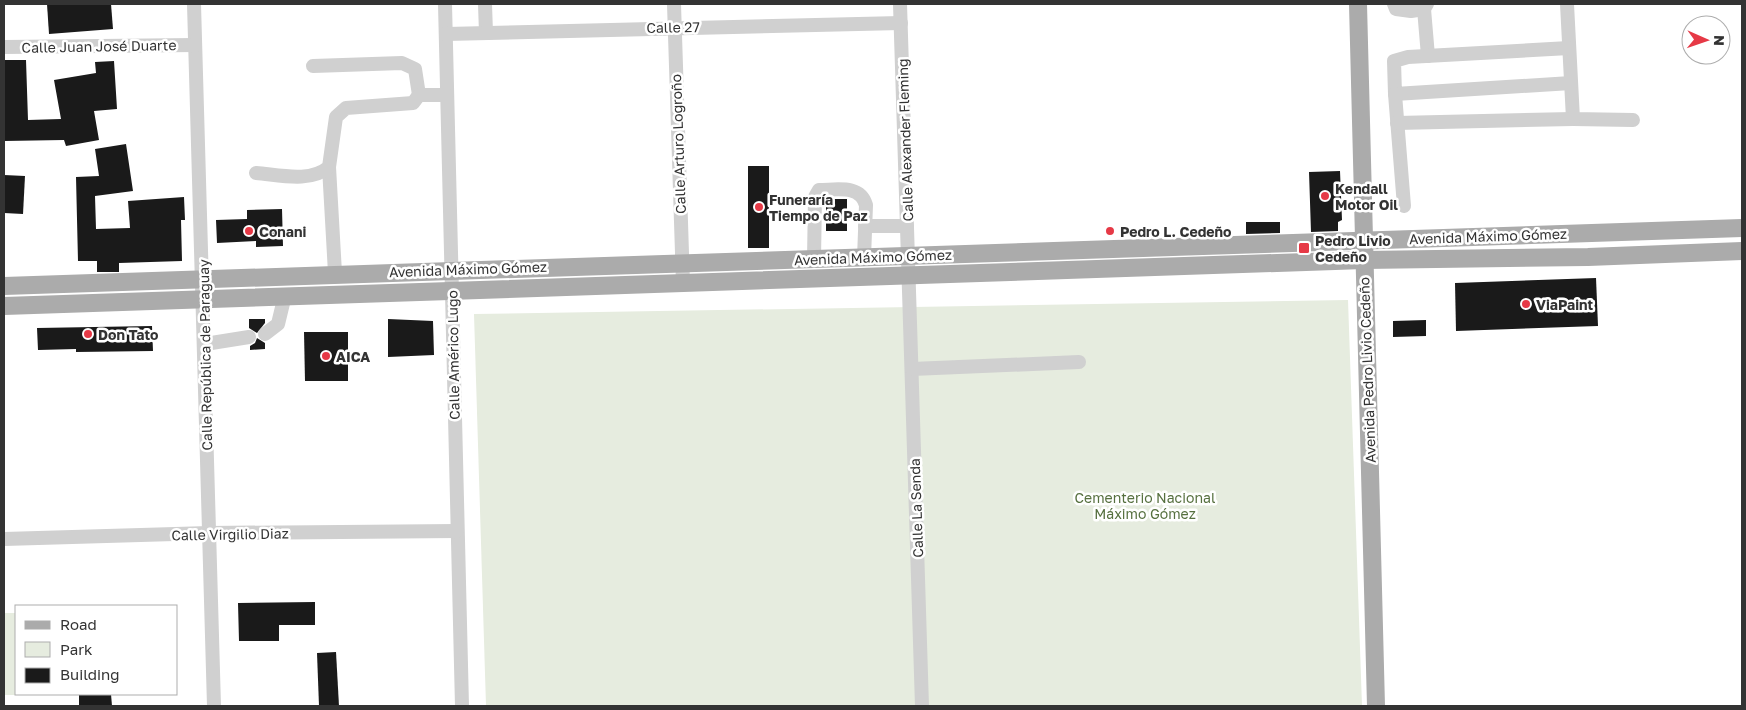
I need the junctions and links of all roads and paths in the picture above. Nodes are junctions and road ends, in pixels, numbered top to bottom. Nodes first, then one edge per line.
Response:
1 (194, 4) edge
2 (445, 4) edge
3 (485, 4) edge
4 (674, 4) edge
5 (900, 4) edge
6 (1358, 4) edge
7 (1394, 4) edge
8 (1568, 4) edge
9 (1426, 6) edge
10 (901, 22) junction
11 (675, 27) junction
12 (486, 33) junction
13 (446, 34) junction
14 (195, 45) junction
15 (4, 47) edge
16 (1569, 48) junction
17 (1428, 56) junction
18 (313, 66) dead end
19 (1571, 82) junction
20 (1395, 94) junction
21 (419, 95) junction
22 (447, 96) junction
23 (1573, 119) junction
24 (1633, 120) dead end
25 (1398, 123) junction
26 (329, 167) junction
27 (256, 174) dead end
28 (1404, 206) dead end
29 (865, 226) junction
30 (907, 226) junction
31 (1742, 228) edge
32 (1363, 240) junction
33 (1742, 252) edge
34 (908, 256) junction
35 (864, 258) junction
36 (814, 259) junction
37 (1364, 260) junction
38 (682, 264) junction
39 (451, 270) junction
40 (335, 274) junction
41 (909, 276) junction
42 (203, 278) junction
43 (682, 284) junction
44 (4, 286) edge
45 (451, 289) junction
46 (285, 295) junction
47 (204, 298) junction
48 (4, 306) edge
49 (265, 334) dead end
50 (249, 338) dead end
51 (205, 344) junction
52 (1079, 362) dead end
53 (912, 369) junction
54 (457, 530) junction
55 (209, 533) junction
56 (4, 539) edge
57 (214, 706) edge
58 (462, 706) edge
59 (922, 706) edge
60 (1376, 706) edge

1 - 14 street, Calle República de Paraguay
2 - 13 street, Calle Américo Lugo
3 - 12 street
4 - 11 street, Calle Arturo Logroño
5 - 10 street, Calle Alexander Fleming
6 - 32 main road, Avenida Pedro Livio Cedeño
7 - 9 street
8 - 16 street
9 - 17 street
10 - 11 street, Calle 27
10 - 30 street, Calle Alexander Fleming
11 - 12 street, Calle 27
11 - 38 street, Calle Arturo Logroño
12 - 13 street, Calle 27
13 - 22 street, Calle Américo Lugo
14 - 15 street, Calle Juan José Duarte
14 - 42 street, Calle República de Paraguay
16 - 17 street
16 - 19 street
17 - 20 street
18 - 21 street
19 - 20 street
19 - 23 street
20 - 25 street
21 - 22 street
21 - 26 street
22 - 39 street, Calle Américo Lugo
23 - 24 street
23 - 25 street
25 - 28 street
26 - 27 street
26 - 40 street
29 - 30 street
29 - 35 street
29 - 36 street
30 - 34 street, Calle Alexander Fleming
31 - 32 main road, Avenida Máximo Gómez
32 - 34 main road, Avenida Máximo Gómez
32 - 37 main road, Avenida Pedro Livio Cedeño
33 - 37 main road, Avenida Máximo Gómez
34 - 35 main road, Avenida Máximo Gómez
34 - 41 street, Calle Alexander Fleming
35 - 36 main road, Avenida Máximo Gómez
36 - 38 main road, Avenida Máximo Gómez
37 - 41 main road, Avenida Máximo Gómez
37 - 60 main road, Avenida Pedro Livio Cedeño
38 - 39 main road, Avenida Máximo Gómez
38 - 43 street, Calle Arturo Logroño
39 - 40 main road, Avenida Máximo Gómez
39 - 45 street, Calle Américo Lugo
40 - 42 main road, Avenida Máximo Gómez
41 - 43 main road, Avenida Máximo Gómez
41 - 53 street, Calle La Senda
42 - 44 main road, Avenida Máximo Gómez
42 - 47 street, Calle República de Paraguay
43 - 45 main road, Avenida Máximo Gómez
45 - 46 main road, Avenida Máximo Gómez
45 - 54 street, Calle Américo Lugo
46 - 47 main road, Avenida Máximo Gómez
46 - 49 street
47 - 48 main road, Avenida Máximo Gómez
47 - 51 street, Calle República de Paraguay
50 - 51 street
51 - 55 street, Calle República de Paraguay
52 - 53 street
53 - 59 street, Calle La Senda
54 - 55 street, Calle Virgilio Diaz
54 - 58 street, Calle Américo Lugo
55 - 56 street, Calle Virgilio Diaz
55 - 57 street, Calle República de Paraguay

